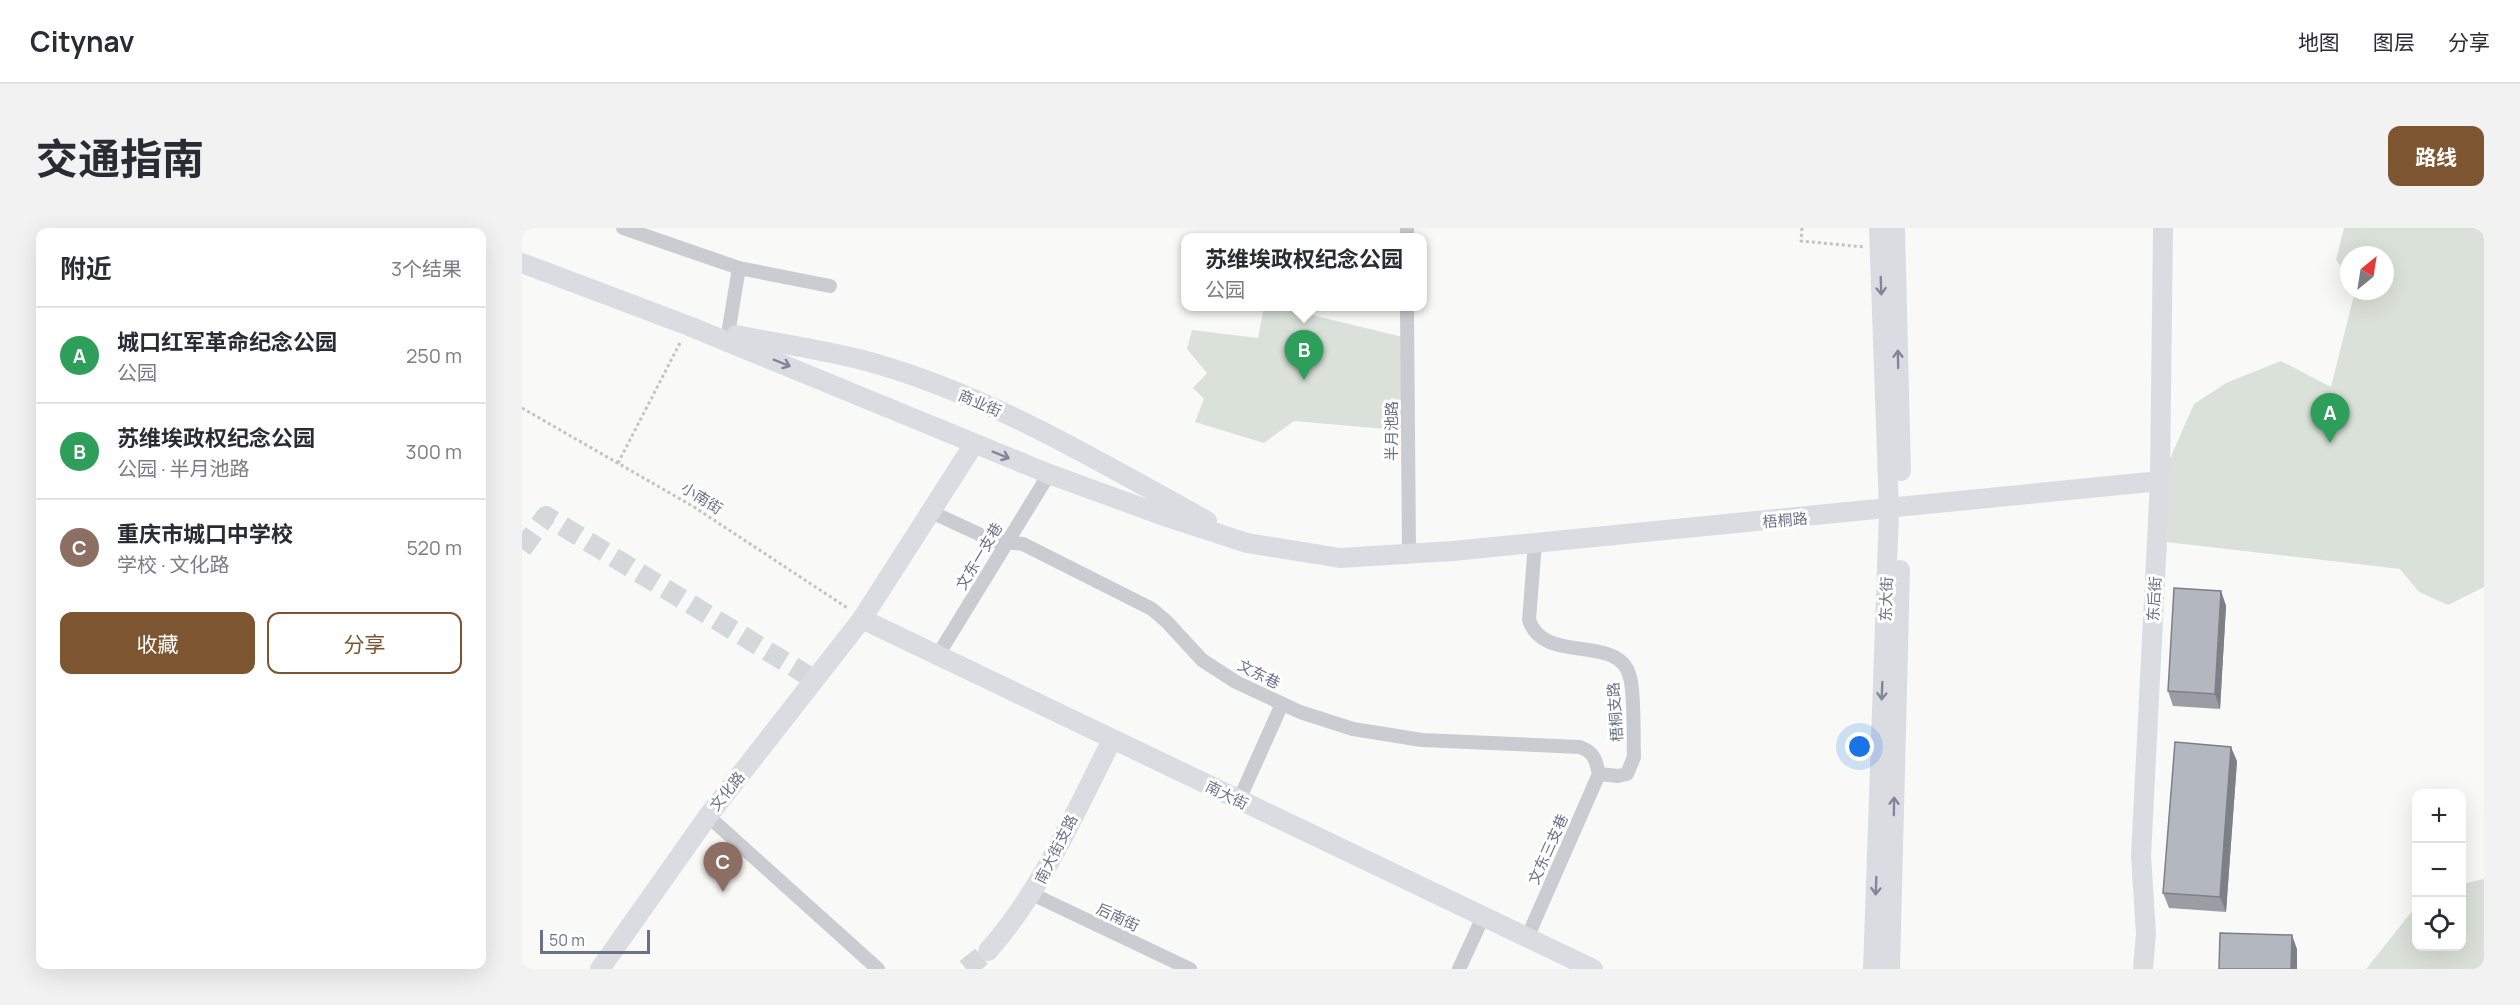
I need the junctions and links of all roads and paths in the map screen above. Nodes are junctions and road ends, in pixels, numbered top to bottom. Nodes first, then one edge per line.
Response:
1 (623, 228) edge
2 (1802, 228) edge
3 (1879, 228) edge
4 (1895, 228) edge
5 (2163, 228) edge
6 (1880, 249) junction
7 (522, 263) edge
8 (739, 268) junction
9 (830, 286) dead end
10 (1407, 311) edge
11 (689, 326) junction
12 (728, 334) junction
13 (522, 408) edge
14 (974, 444) junction
15 (618, 463) junction
16 (1049, 474) junction
17 (2160, 481) junction
18 (1895, 509) junction
19 (931, 512) junction
20 (1247, 543) junction
21 (1535, 543) junction
22 (1005, 544) junction
23 (1409, 555) junction
24 (862, 619) junction
25 (938, 655) junction
26 (1282, 704) junction
27 (1112, 740) junction
28 (1599, 774) junction
29 (1239, 800) junction
30 (708, 816) junction
31 (1032, 894) junction
32 (1483, 917) junction
33 (1527, 938) junction
34 (987, 951) tunnel mouth
35 (600, 969) edge
36 (878, 969) edge
37 (1190, 969) edge
38 (1459, 969) edge
39 (1593, 969) edge
40 (1873, 969) edge
41 (1890, 969) edge
42 (2143, 969) edge

1 - 8 street
2 - 6 path
3 - 6 street, 东大街
18 -> 4 street, 东大街
5 - 17 street, 东后街
6 -> 18 street, 东大街
7 - 11 street, 商业街
8 - 9 street
8 - 12 street
10 - 23 street, 半月池路
11 - 12 street, 商业街
11 -> 14 street, 商业街
11 - 15 path
12 - 20 street, 商业街
13 - 15 path, 小南街
14 -> 16 street, 商业街
14 - 19 street, 文化路
15 - 24 path, 小南街
16 - 20 street, 商业街
16 - 22 street, 文东一支巷
17 - 18 street, 梧桐路
17 - 42 street, 东后街
18 - 21 street, 梧桐路
18 -> 40 street, 东大街
41 -> 18 street, 东大街
19 - 22 street, 文东巷
19 - 24 street, 文化路
20 - 23 street, 商业街
21 - 23 street, 梧桐路
21 - 28 street, 梧桐支路
22 - 25 street, 文东一支巷
22 - 26 street, 文东巷
24 - 25 street, 南大街
24 - 30 street, 文化路
25 - 27 street, 南大街
26 - 28 street, 文东巷
26 - 29 street
27 - 29 street, 南大街
27 - 31 street, 南大街支路
28 - 33 street, 文东三支巷
29 - 32 street, 南大街
30 - 35 street, 文化路
30 - 36 street
31 - 34 street, 南大街支路
31 - 37 street, 后南街
32 - 33 street, 南大街
32 - 38 street
33 - 39 street, 南大街

